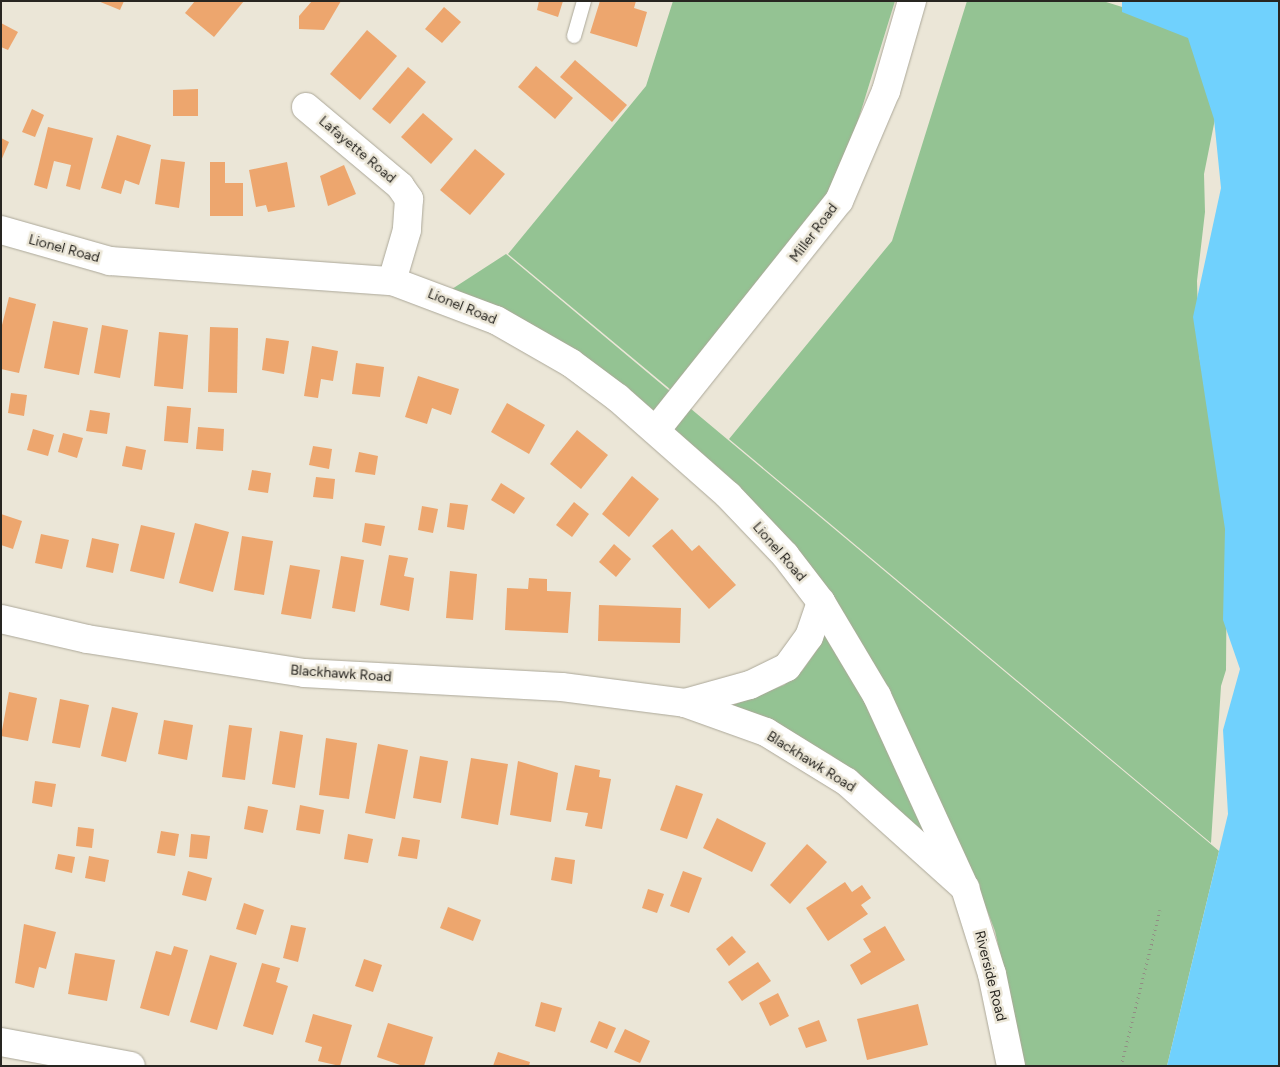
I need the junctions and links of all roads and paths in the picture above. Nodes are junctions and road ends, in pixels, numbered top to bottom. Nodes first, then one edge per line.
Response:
1 (584, 1) edge
2 (912, 1) edge
3 (574, 36) dead end
4 (306, 107) dead end
5 (1, 230) edge
6 (392, 281) junction
7 (656, 430) junction
8 (821, 602) junction
9 (1, 619) edge
10 (685, 703) junction
11 (965, 888) junction
12 (1160, 910) dead end
13 (1, 1042) edge
14 (56, 1059) edge
15 (131, 1066) edge
16 (1011, 1066) edge
17 (1121, 1066) edge

1 - 3 lane
2 - 7 street, Miller Road
4 - 6 street, Lafayette Road
5 - 6 street, Lionel Road
6 - 7 street, Lionel Road
7 - 8 street, Lionel Road
8 - 10 street, Blackhawk Road
8 - 11 street, Lionel Road
9 - 10 street, Blackhawk Road
10 - 11 street, Blackhawk Road
11 - 16 street, Riverside Road
12 - 17 path
13 - 14 street
14 - 15 street

